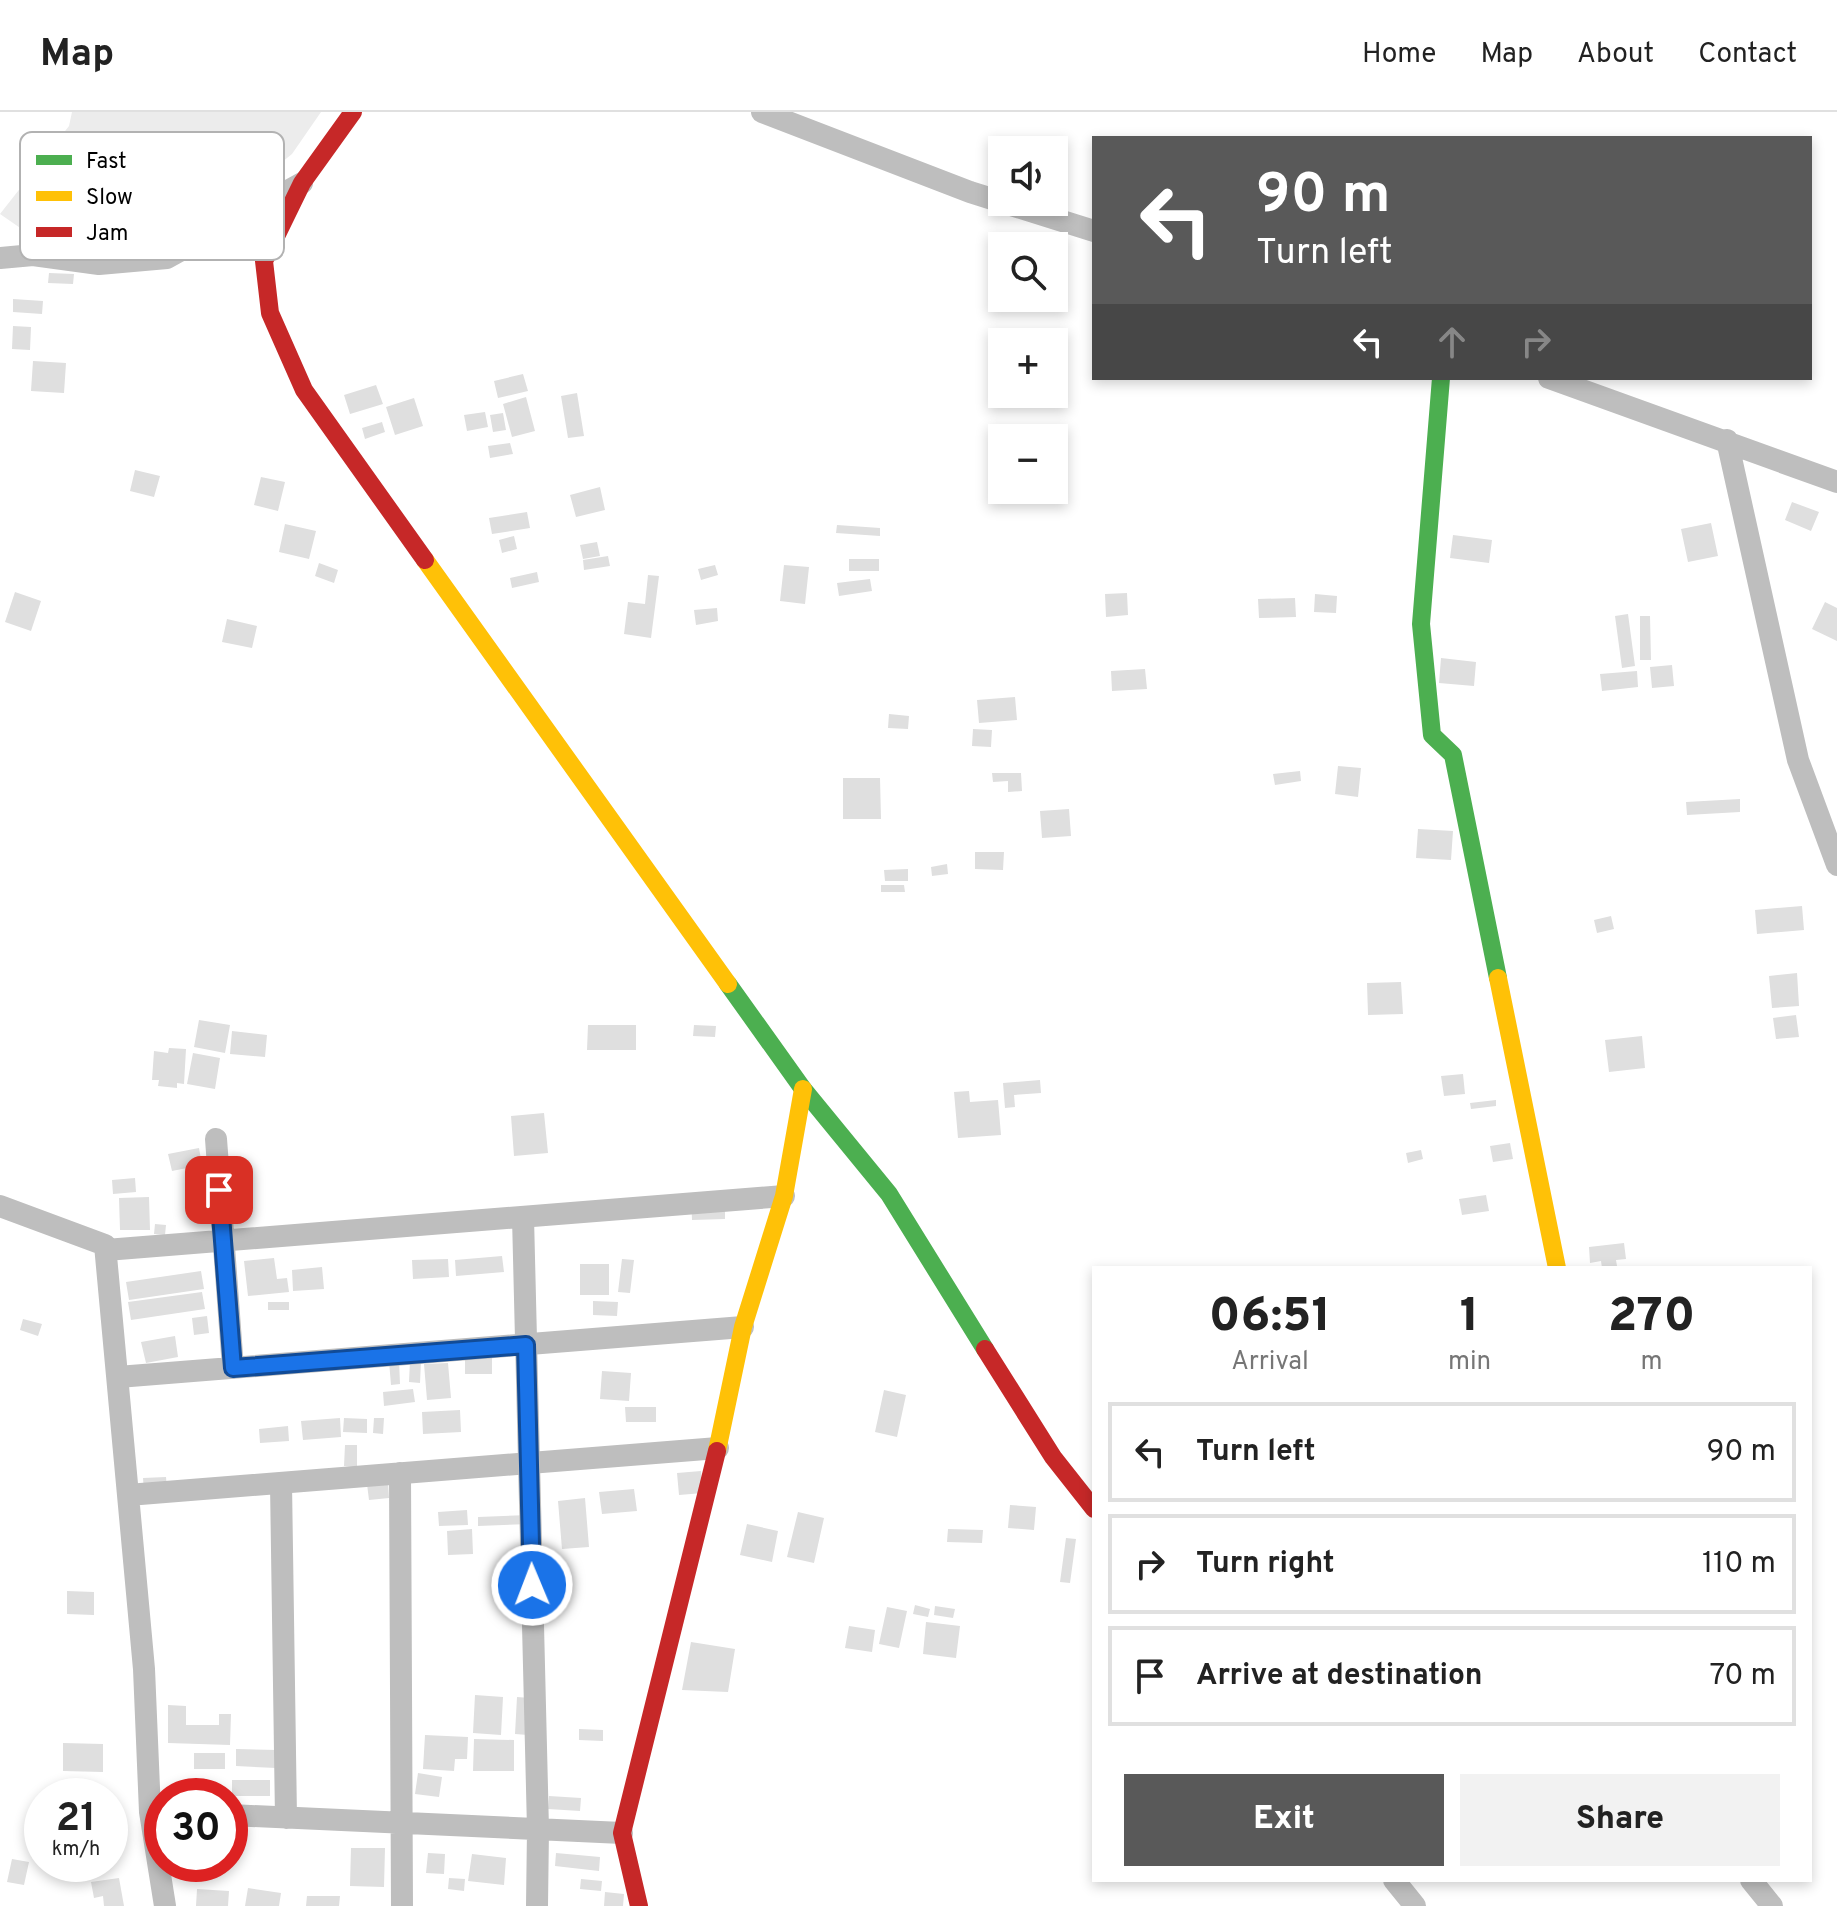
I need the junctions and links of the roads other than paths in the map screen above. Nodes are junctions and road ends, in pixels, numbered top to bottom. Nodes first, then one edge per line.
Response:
1 (353, 112) edge
2 (762, 112) edge
3 (302, 183) junction
4 (284, 193) edge
5 (284, 220) edge
6 (1092, 230) edge
7 (20, 256) edge
8 (0, 258) edge
9 (70, 260) edge
10 (144, 260) edge
11 (264, 260) edge
12 (1441, 380) edge
13 (1555, 380) edge
14 (1727, 440) junction
15 (1837, 482) edge
16 (1837, 865) edge
17 (803, 1089) junction
18 (216, 1139) dead end
19 (784, 1196) junction
20 (0, 1206) edge
21 (523, 1217) junction
22 (223, 1241) junction
23 (106, 1250) junction
24 (1557, 1266) edge
25 (743, 1327) junction
26 (526, 1345) junction
27 (233, 1368) junction
28 (118, 1377) junction
29 (718, 1448) junction
30 (529, 1463) junction
31 (400, 1473) junction
32 (281, 1483) junction
33 (128, 1495) junction
34 (1092, 1506) edge
35 (153, 1778) edge
36 (248, 1816) edge
37 (286, 1818) junction
38 (401, 1824) junction
39 (538, 1829) junction
40 (622, 1833) junction
41 (163, 1882) edge
42 (1396, 1882) edge
43 (1753, 1882) edge
44 (165, 1906) edge
45 (402, 1906) edge
46 (537, 1906) edge
47 (639, 1906) edge
48 (1415, 1906) edge
49 (1772, 1906) edge

1 - 3 street
2 - 6 street
3 - 4 street
3 - 5 street
7 - 8 street
9 - 10 street
11 - 17 street
12 - 24 street
13 - 14 street
14 - 15 street
14 - 16 street
17 - 19 street
17 - 34 street
18 - 22 street
19 - 21 street
19 - 25 street
20 - 23 street
21 - 22 street
21 - 26 street
22 - 23 street
22 - 27 street
23 - 28 street
25 - 26 street
25 - 29 street
26 - 27 street
26 - 30 street
27 - 28 street
28 - 33 street
29 - 30 street
29 - 40 street
30 - 31 street
30 - 39 street
31 - 32 street
31 - 38 street
32 - 33 street
32 - 37 street
33 - 35 street
36 - 37 street
37 - 38 street
38 - 39 street
38 - 45 street
39 - 40 street
39 - 46 street
40 - 47 street
41 - 44 street
42 - 48 street
43 - 49 street

